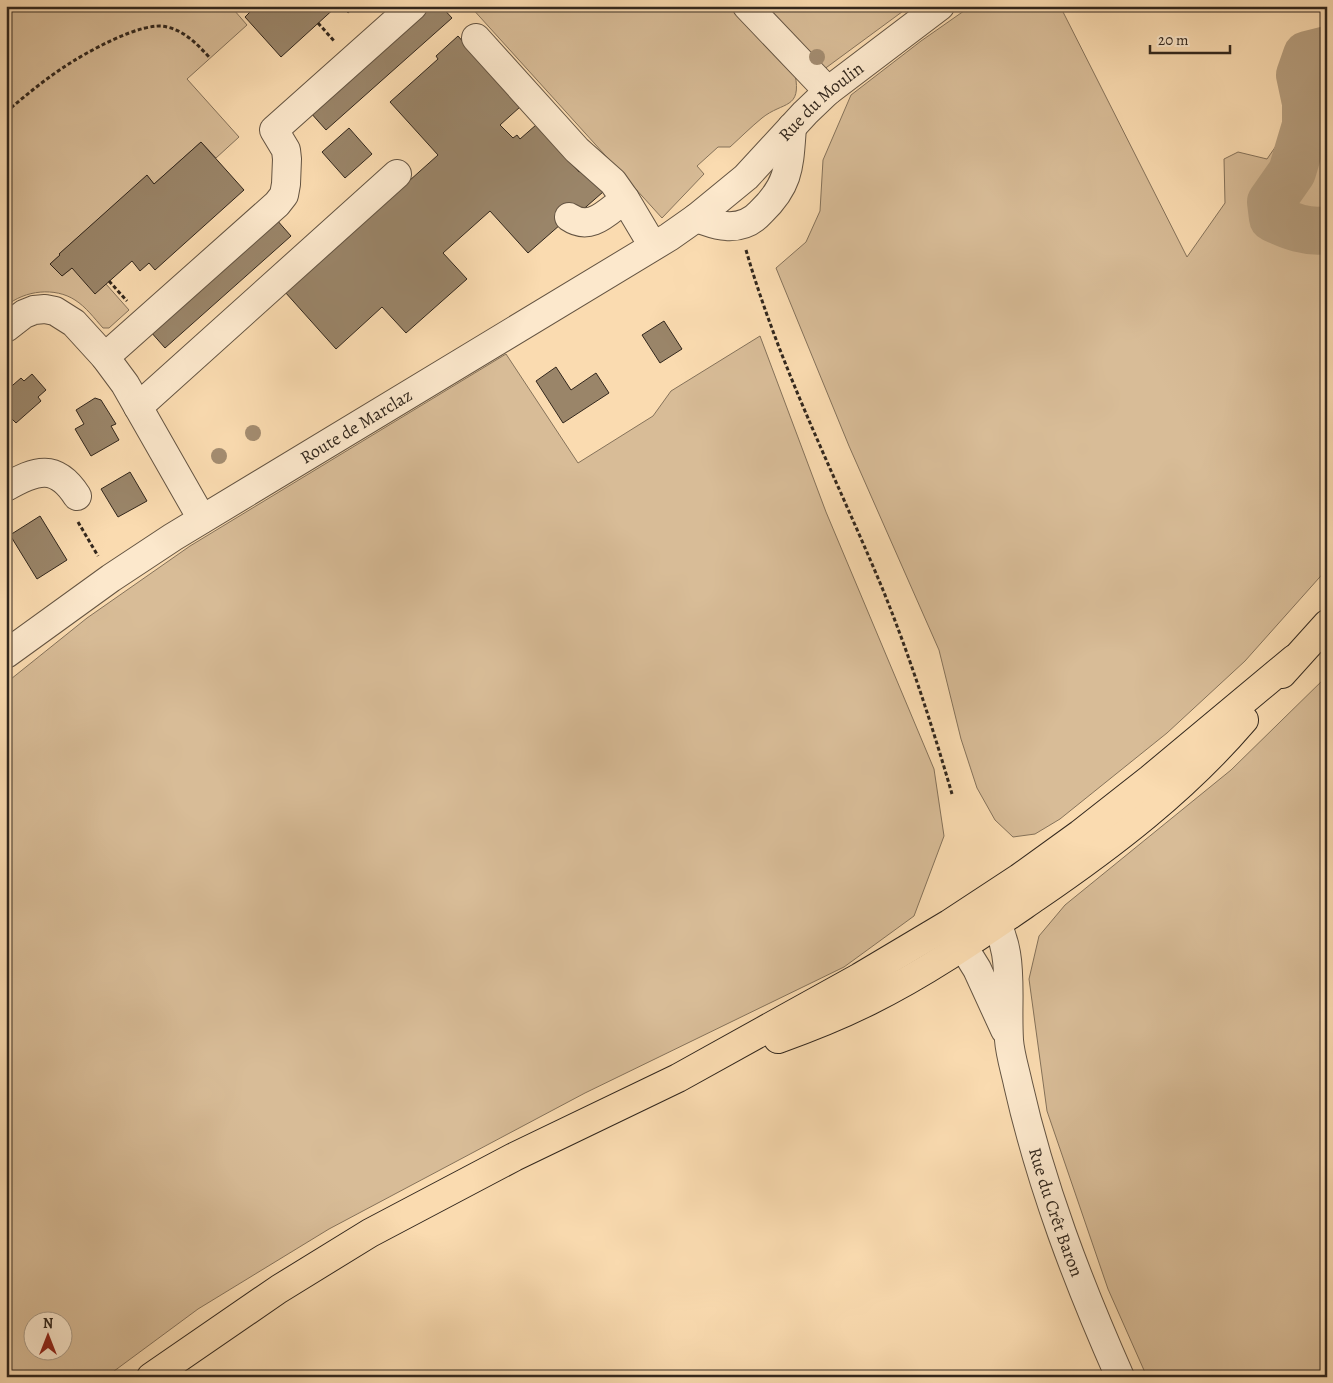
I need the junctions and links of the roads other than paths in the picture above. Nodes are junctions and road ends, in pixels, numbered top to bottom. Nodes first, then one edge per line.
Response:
1 (413, 6) edge
2 (747, 6) edge
3 (940, 6) edge
4 (476, 38) dead end
5 (828, 91) junction
6 (792, 127) junction
7 (398, 174) dead end
8 (625, 199) junction
9 (704, 212) junction
10 (569, 217) dead end
11 (653, 246) junction
12 (6, 328) edge
13 (105, 357) junction
14 (138, 407) junction
15 (6, 487) edge
16 (77, 496) dead end
17 (202, 519) junction
18 (1327, 624) edge
19 (6, 654) edge
20 (990, 913) junction
21 (956, 935) junction
22 (1010, 1041) junction
23 (151, 1377) edge
24 (1120, 1377) edge

1 - 13 street
2 - 5 street
3 - 5 street, Rue du Moulin
4 - 8 street
5 - 6 street, Rue du Moulin
6 - 9 street, Rue du Moulin
6 - 9 street
7 - 14 street
8 - 10 street
8 - 11 street
9 - 11 street, Route de Marclaz
11 - 17 street, Route de Marclaz
12 - 13 street
13 - 14 street
14 - 17 street
15 - 16 street
17 - 19 street, Route de Marclaz
18 - 20 main road
20 - 21 main road
20 - 22 street, Rue du Crêt Baron
21 - 22 street, Rue du Crêt Baron
21 - 23 main road
22 - 24 street, Rue du Crêt Baron

